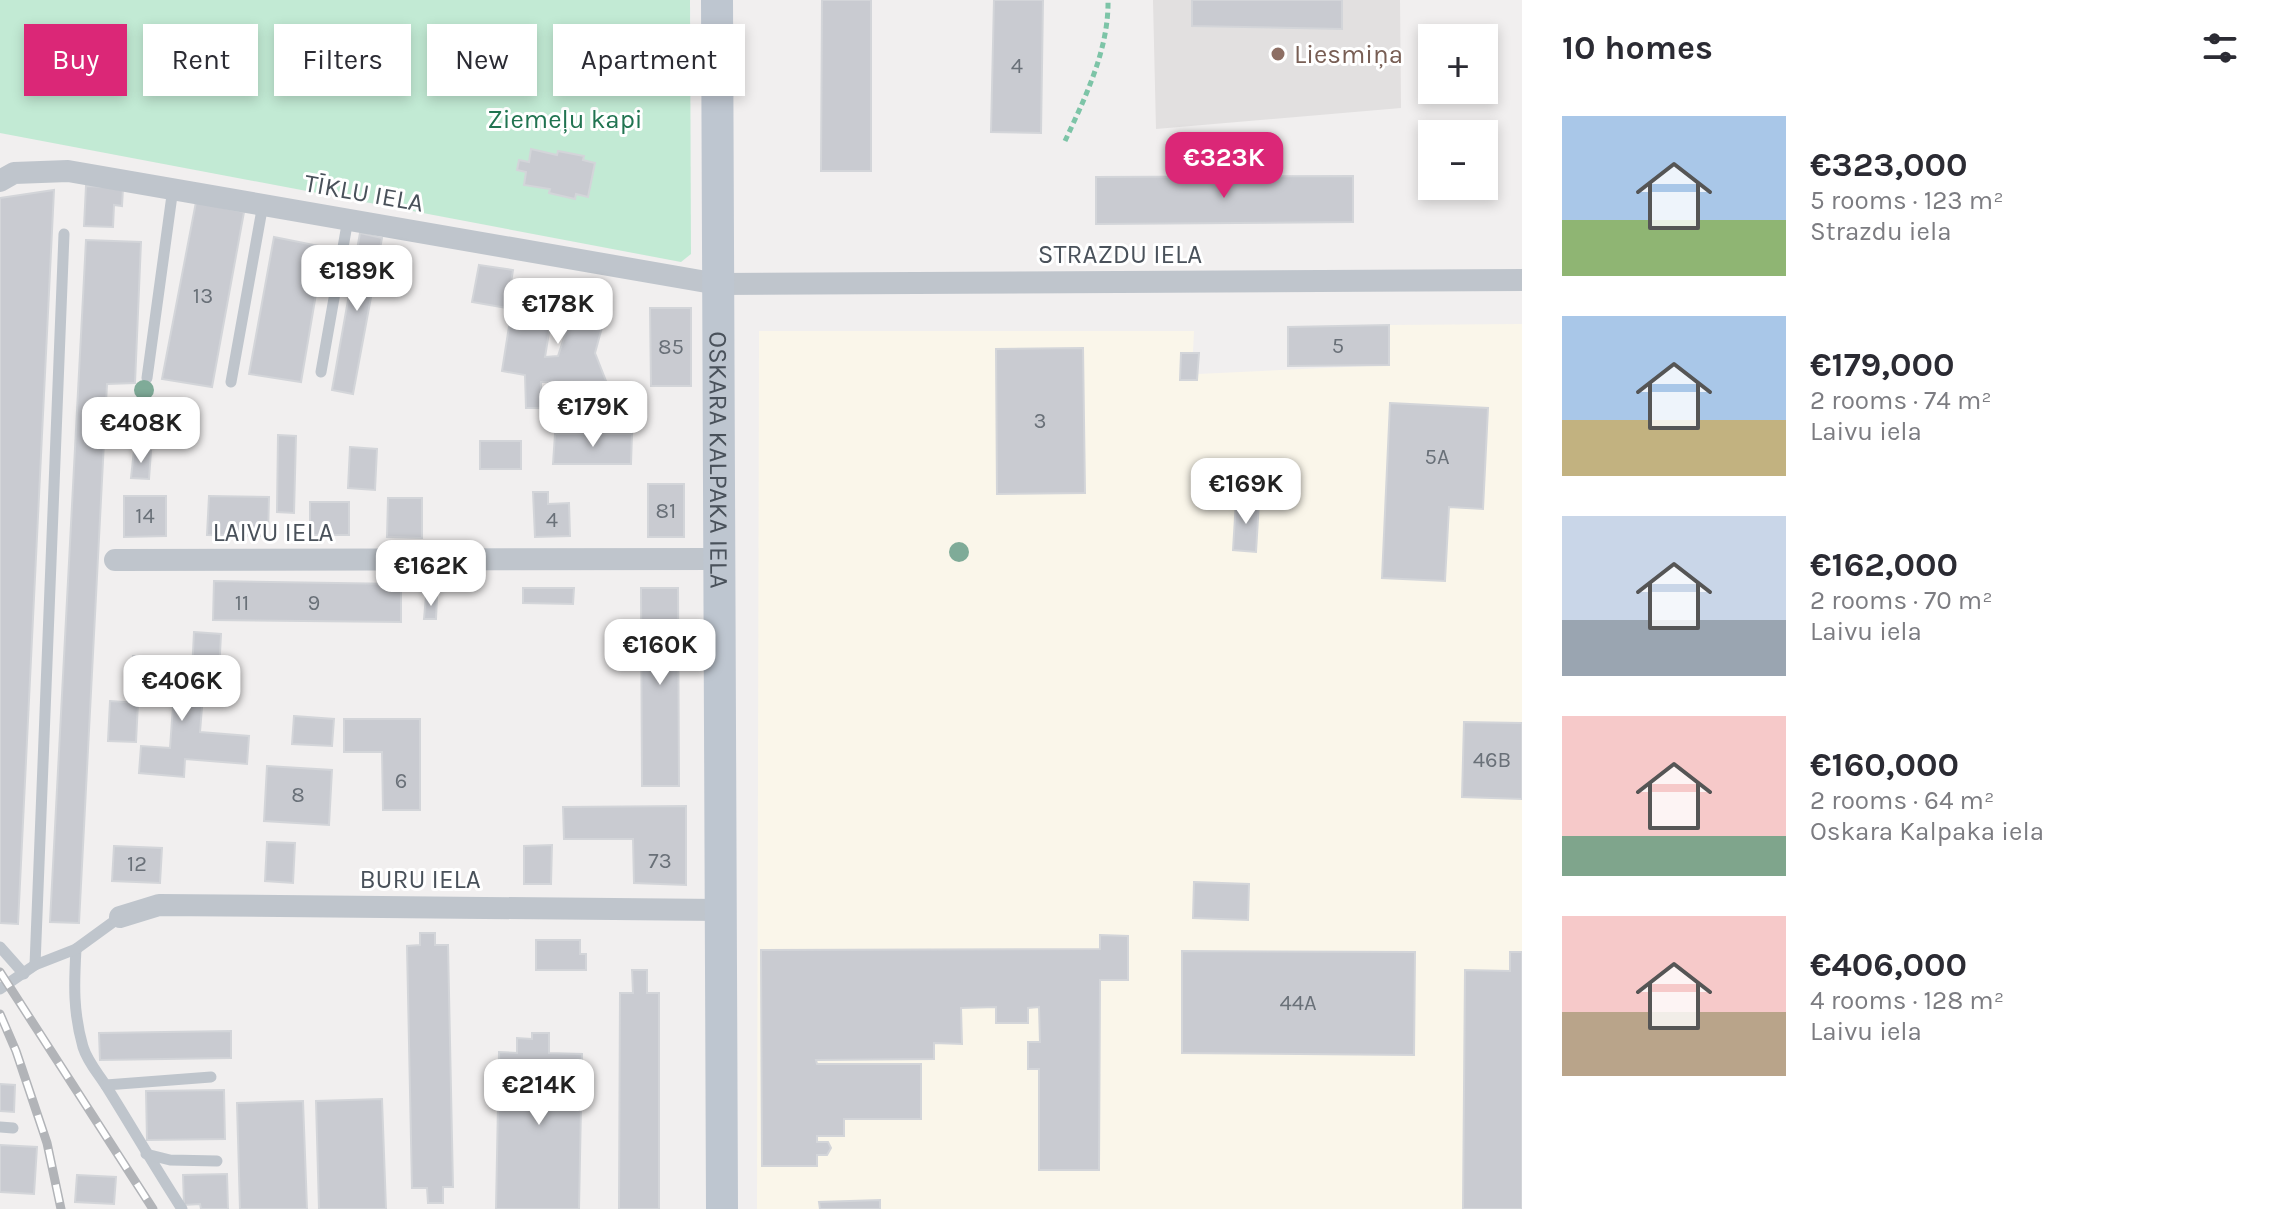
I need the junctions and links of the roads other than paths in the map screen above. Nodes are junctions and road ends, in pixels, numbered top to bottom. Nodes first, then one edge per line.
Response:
1 (717, 0) edge
2 (0, 181) edge
3 (173, 188) junction
4 (264, 204) junction
5 (348, 219) junction
6 (64, 234) dead end
7 (1522, 280) edge
8 (718, 284) junction
9 (321, 372) dead end
10 (147, 378) dead end
11 (231, 382) dead end
12 (720, 559) junction
13 (115, 560) dead end
14 (720, 910) junction
15 (120, 917) joint
16 (0, 947) edge
17 (76, 949) junction
18 (35, 965) junction
19 (24, 974) junction
20 (0, 989) edge
21 (211, 1077) dead end
22 (106, 1085) junction
23 (0, 1127) edge
24 (13, 1128) dead end
25 (146, 1154) junction
26 (217, 1161) dead end
27 (182, 1209) edge
28 (722, 1209) edge

1 - 8 main road, OSKARA KALPAKA IELA
2 - 3 street, TĪKLU IELA
3 - 4 street, TĪKLU IELA
3 - 10 lane
4 - 5 street, TĪKLU IELA
4 - 11 lane
5 - 8 street, TĪKLU IELA
5 - 9 lane
6 - 18 lane
7 - 8 street, STRAZDU IELA
8 - 12 main road, OSKARA KALPAKA IELA
12 - 13 street, LAIVU IELA
12 - 14 main road, OSKARA KALPAKA IELA
14 - 15 street, BURU IELA
14 - 28 main road, OSKARA KALPAKA IELA
15 - 17 lane
16 - 19 lane
17 - 18 lane
17 - 22 lane
18 - 19 lane
19 - 20 lane
21 - 22 lane
22 - 25 lane
23 - 24 lane
25 - 26 lane
25 - 27 lane

